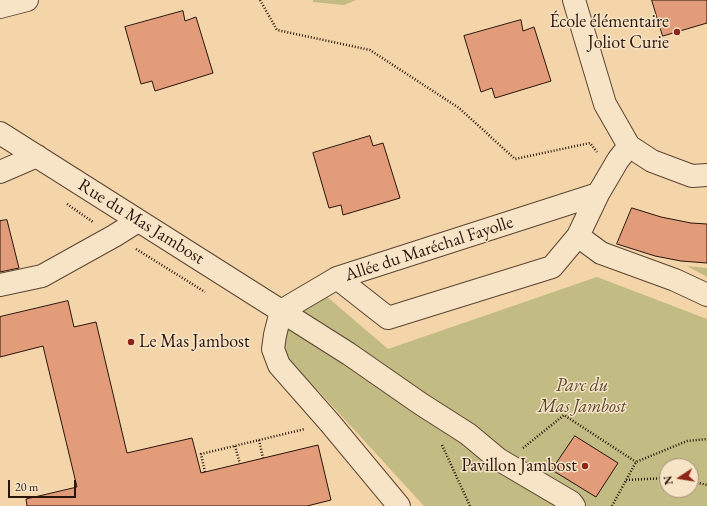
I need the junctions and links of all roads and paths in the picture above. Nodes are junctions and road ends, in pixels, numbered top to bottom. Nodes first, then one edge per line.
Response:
1 (27, 0) edge
2 (260, 0) edge
3 (574, 0) edge
4 (0, 7) edge
5 (0, 133) edge
6 (629, 146) junction
7 (37, 156) junction
8 (0, 172) edge
9 (611, 172) junction
10 (707, 175) edge
11 (598, 194) junction
12 (138, 220) junction
13 (578, 236) junction
14 (337, 278) junction
15 (0, 285) edge
16 (707, 294) edge
17 (281, 311) junction
18 (330, 422) junction
19 (707, 438) edge
20 (439, 439) dead end
21 (259, 440) junction
22 (235, 446) junction
23 (263, 458) dead end
24 (636, 462) junction
25 (505, 463) junction
26 (240, 464) dead end
27 (205, 472) dead end
28 (659, 478) edge
29 (626, 480) junction
30 (399, 506) edge
31 (470, 506) edge
32 (574, 506) edge
33 (612, 506) edge

1 - 4 street
2 - 9 path
3 - 6 street
5 - 7 street, Rue du Mas Jambost
6 - 9 street, Allée du Maréchal Fayolle
6 - 10 street
7 - 8 street
7 - 12 street, Rue du Mas Jambost
9 - 11 street, Allée du Maréchal Fayolle
11 - 13 street, Allée du Maréchal Fayolle
11 - 14 street, Allée du Maréchal Fayolle
12 - 15 street
12 - 17 street, Rue du Mas Jambost
13 - 14 street, Allée du Maréchal Fayolle
13 - 16 street
14 - 17 street
17 - 18 street
17 - 25 street, Rue du Mas Jambost
18 - 21 path
18 - 30 street
19 - 24 path
20 - 31 path
21 - 22 path
21 - 23 path
22 - 26 path
22 - 27 path
24 - 25 path
24 - 29 path
25 - 32 street, Rue du Mas Jambost
28 - 29 path
29 - 33 path

